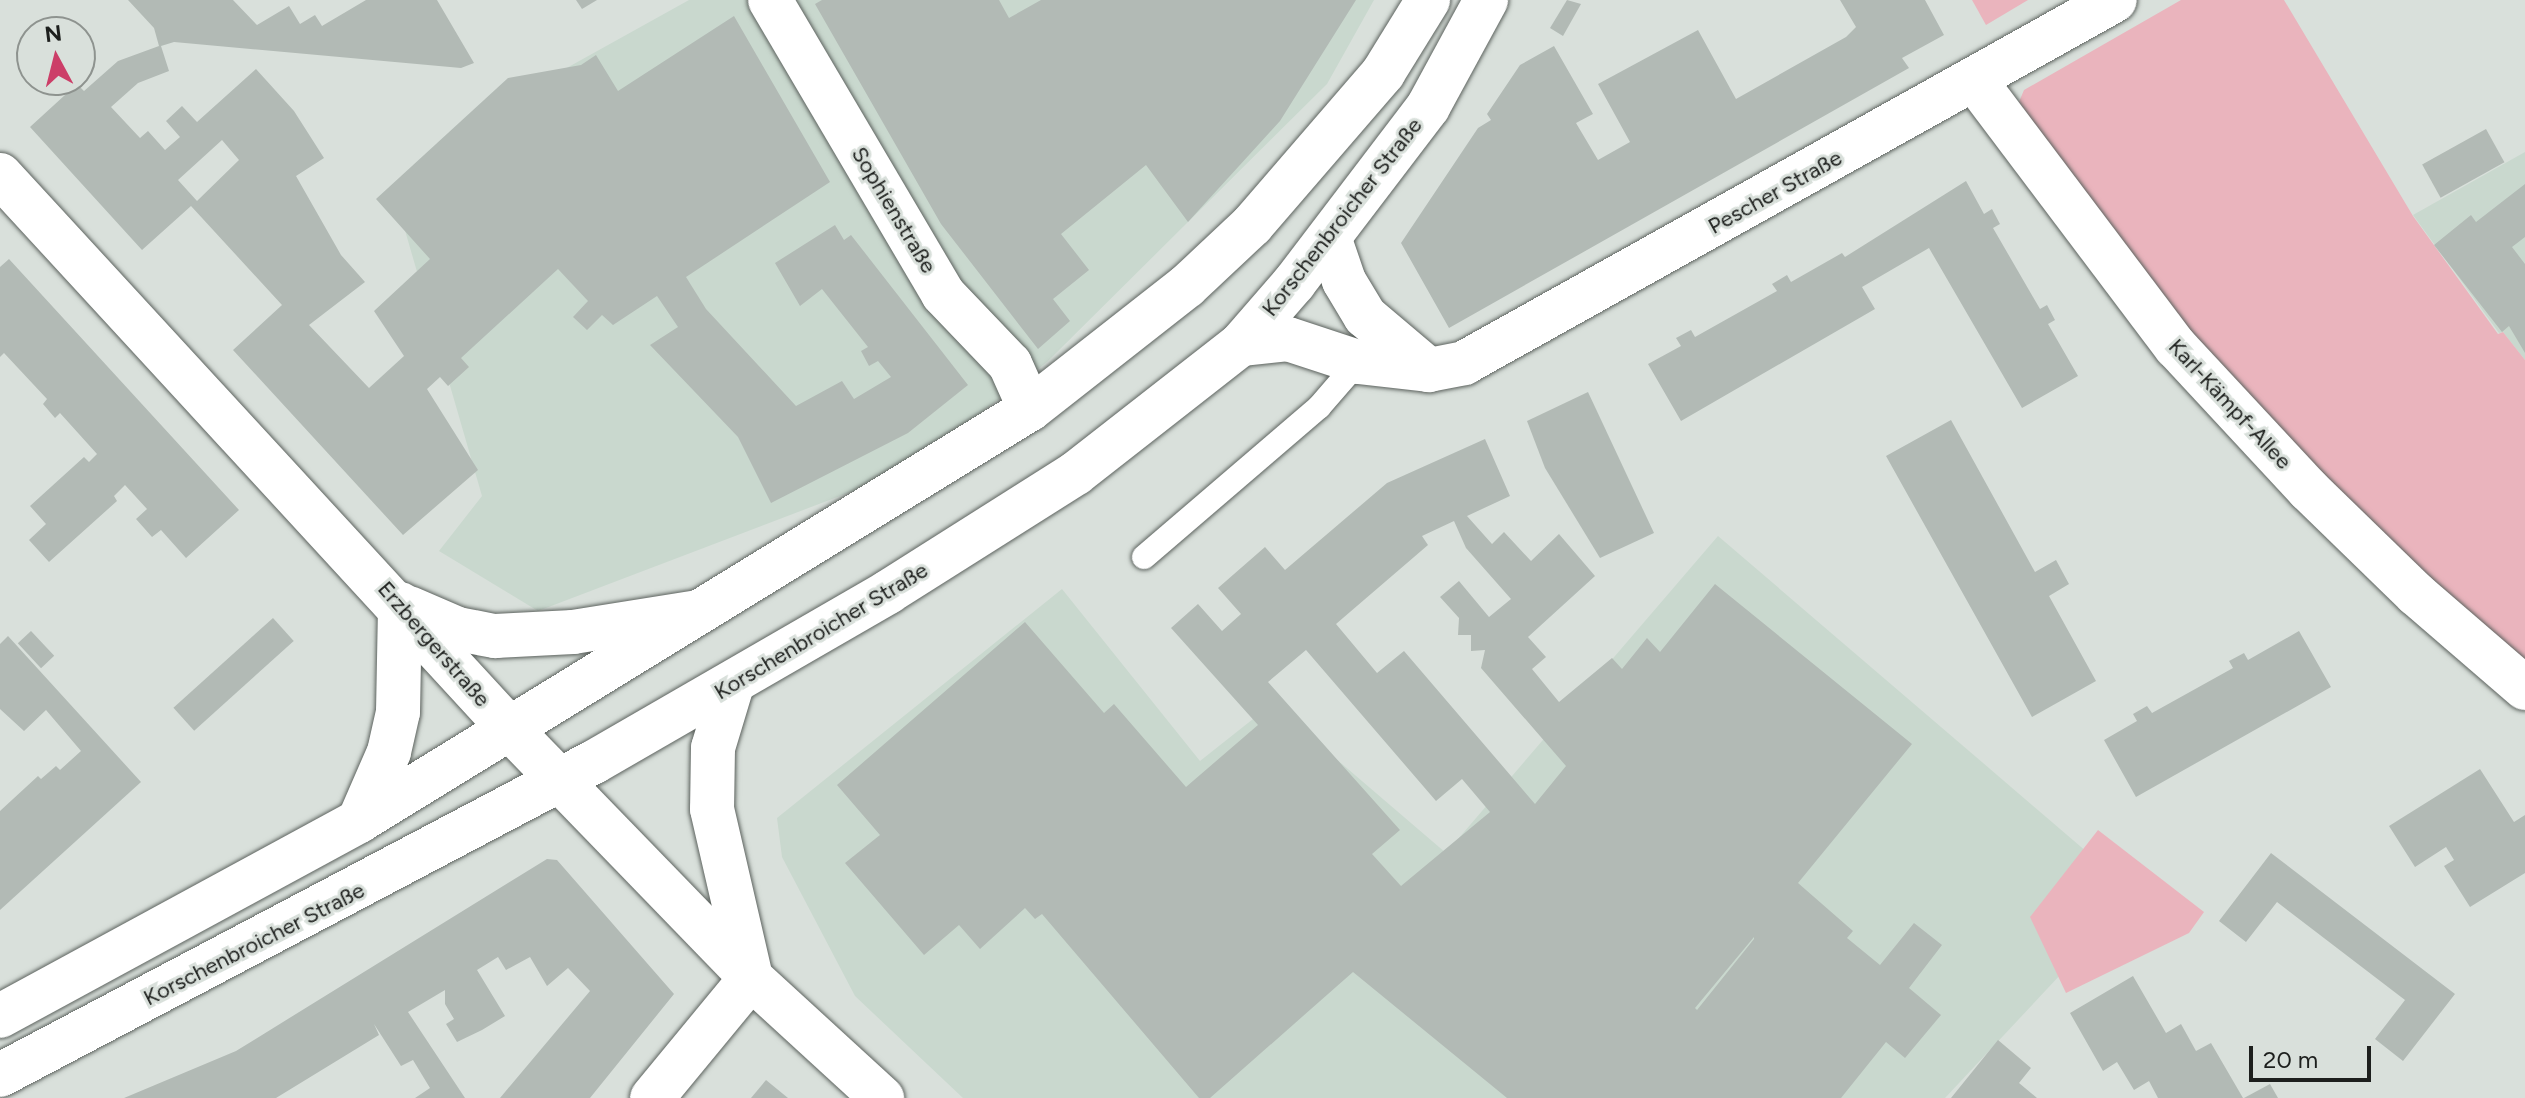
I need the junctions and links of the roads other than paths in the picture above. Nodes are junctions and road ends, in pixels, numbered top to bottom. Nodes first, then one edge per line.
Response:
1 (770, 0) edge
2 (1428, 0) edge
3 (1486, 0) edge
4 (2115, 0) edge
5 (1976, 82) junction
6 (0, 176) edge
7 (1330, 240) junction
8 (1241, 344) junction
9 (1358, 362) junction
10 (1429, 370) junction
11 (1030, 409) junction
12 (1144, 557) dead end
13 (400, 604) junction
14 (698, 612) junction
15 (732, 685) junction
16 (2525, 688) edge
17 (507, 726) junction
18 (562, 780) junction
19 (359, 821) junction
20 (751, 978) junction
21 (0, 1016) edge
22 (0, 1075) edge
23 (652, 1098) edge
24 (882, 1098) edge

1 - 11 main road, Sophienstraße
2 - 11 main road
3 - 7 main road, Korschenbroicher Straße
4 - 5 main road, Pescher Straße
5 - 10 main road, Pescher Straße
5 - 16 main road, Karl-Kämpf-Allee
6 - 13 main road, Erzbergerstraße
7 - 8 main road, Korschenbroicher Straße
7 - 10 main road
8 - 9 main road, Pescher Straße
8 - 15 main road, Korschenbroicher Straße
9 - 10 main road, Pescher Straße
9 - 12 lane
11 - 14 main road
13 - 14 main road
13 - 17 main road, Erzbergerstraße
13 - 19 main road
14 - 17 main road
15 - 18 main road, Korschenbroicher Straße
15 - 20 main road
17 - 18 main road, Erzbergerstraße
17 - 19 main road
18 - 20 main road, Erzbergerstraße
18 - 22 main road, Korschenbroicher Straße
19 - 21 main road
20 - 23 main road
20 - 24 main road, Erzbergerstraße

